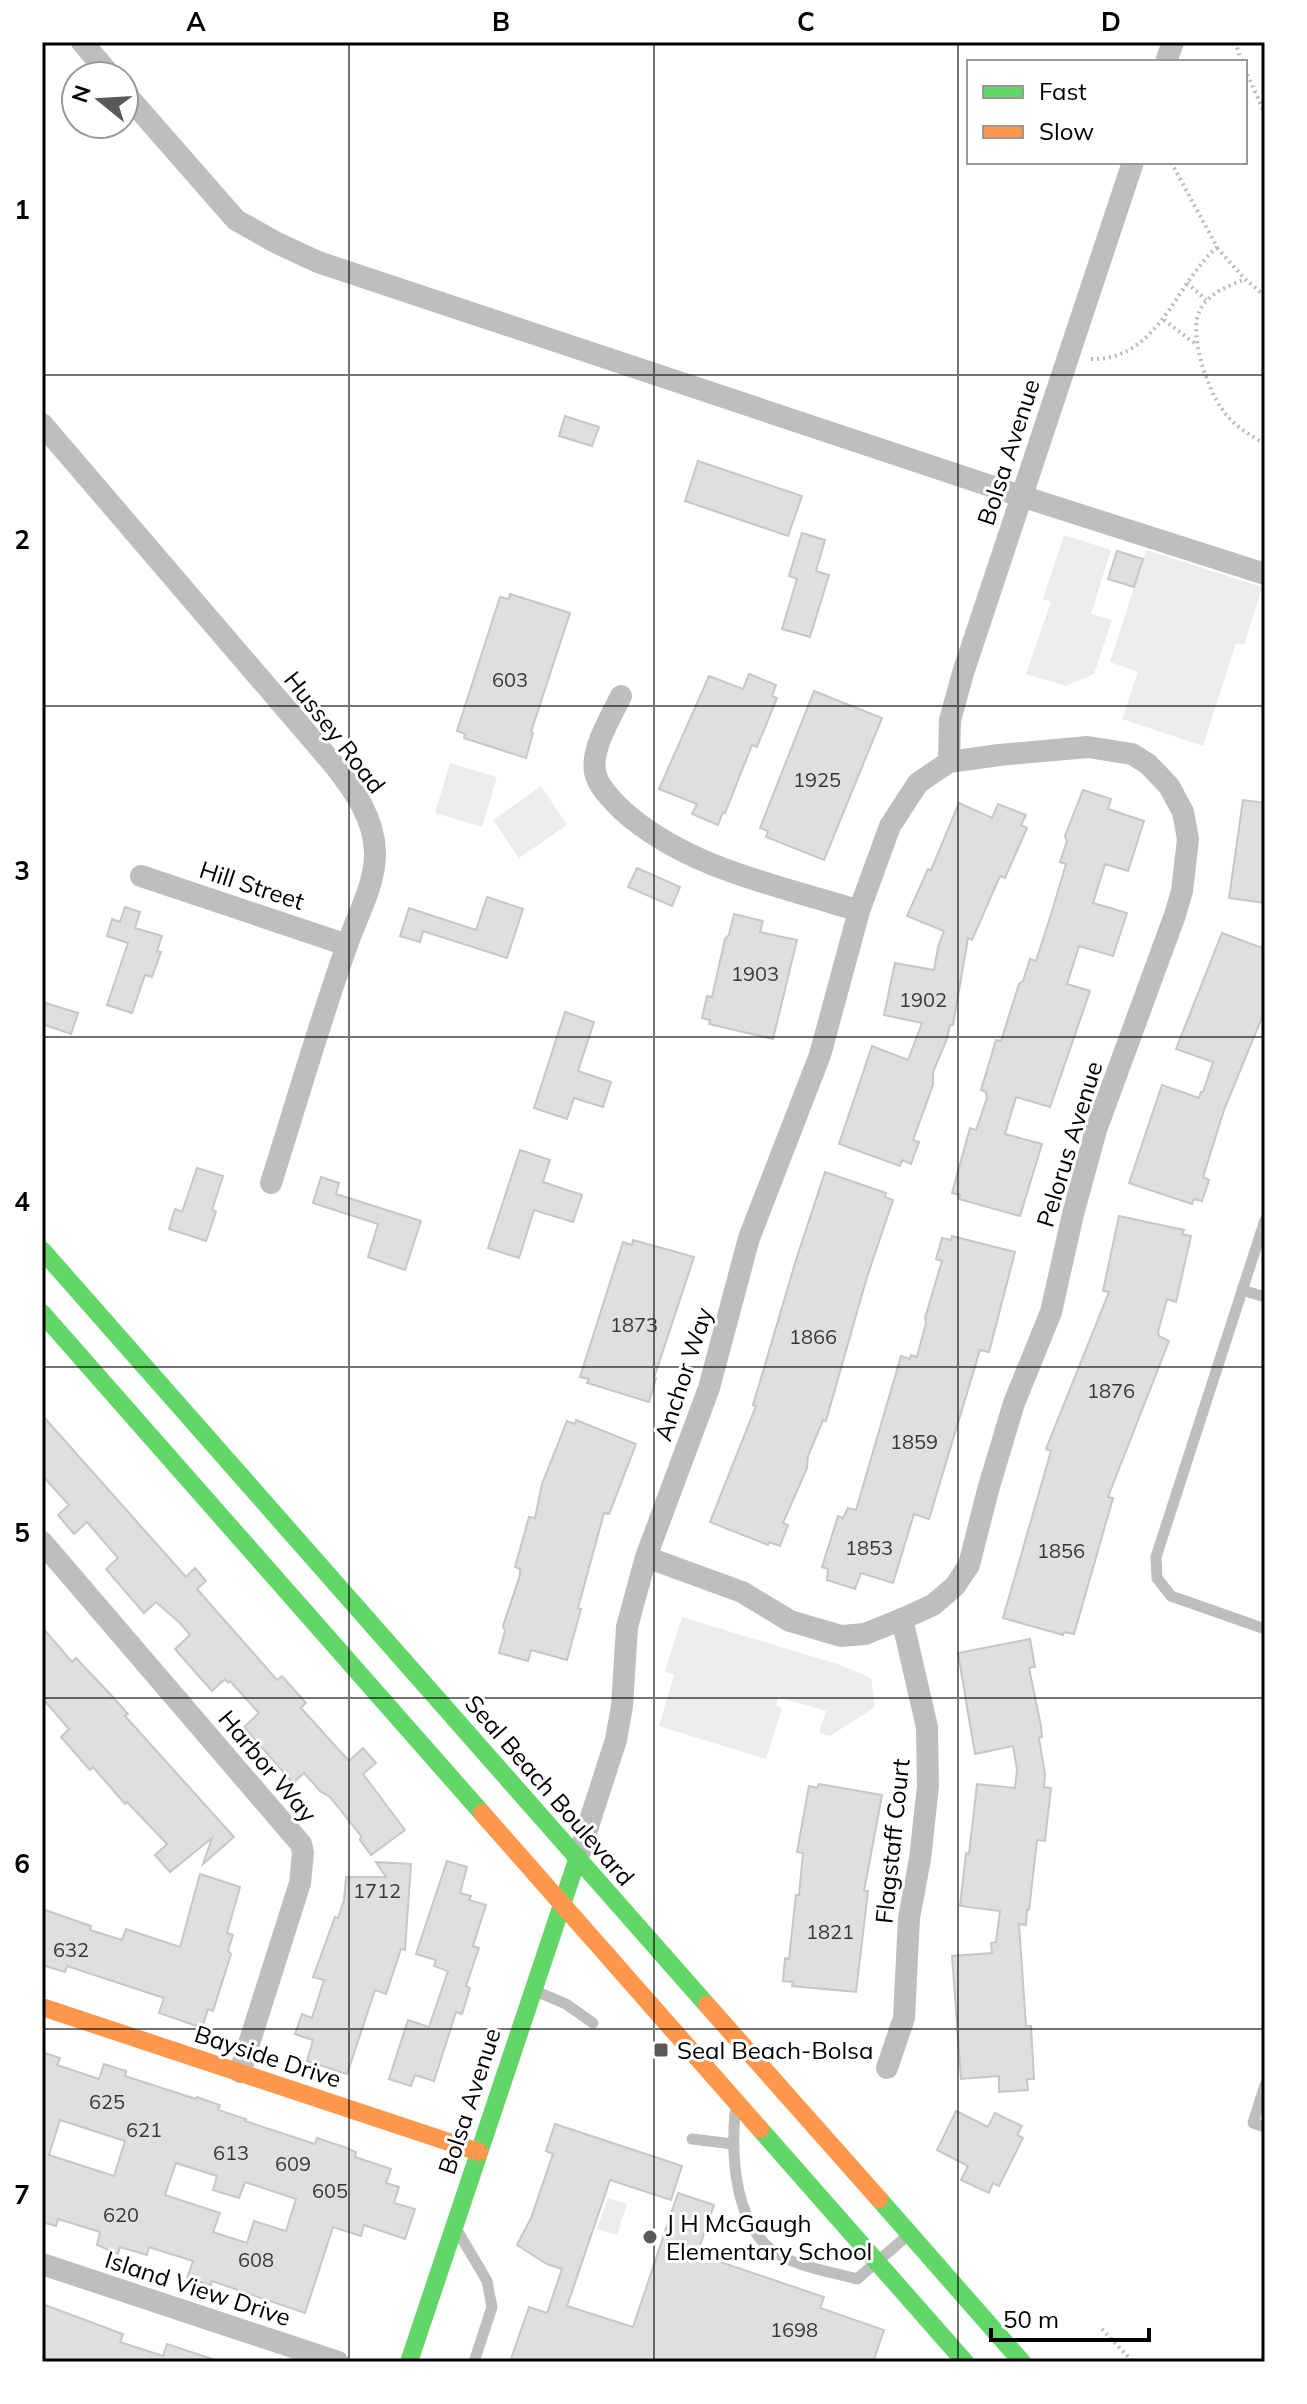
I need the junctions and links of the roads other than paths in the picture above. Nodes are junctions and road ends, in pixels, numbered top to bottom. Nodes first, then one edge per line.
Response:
1 (82, 42) edge
2 (97, 60) edge
3 (140, 110) edge
4 (1132, 164) edge
5 (42, 424) edge
6 (1021, 496) junction
7 (1265, 574) edge
8 (621, 696) dead end
9 (949, 762) junction
10 (141, 876) dead end
11 (859, 911) junction
12 (347, 945) junction
13 (271, 1183) dead end
14 (1265, 1220) edge
15 (42, 1250) edge
16 (1242, 1290) junction
17 (1265, 1297) edge
18 (42, 1313) edge
19 (42, 1542) edge
20 (646, 1557) junction
21 (902, 1619) junction
22 (1265, 1629) edge
23 (578, 1857) junction
24 (561, 1904) junction
25 (532, 1990) junction
26 (42, 2007) edge
27 (593, 2023) dead end
28 (887, 2068) dead end
29 (240, 2072) junction
30 (1265, 2085) edge
31 (736, 2101) junction
32 (1265, 2127) edge
33 (692, 2139) dead end
34 (733, 2144) junction
35 (479, 2152) junction
36 (455, 2226) junction
37 (909, 2234) junction
38 (878, 2263) junction
39 (42, 2264) edge
40 (338, 2362) edge
41 (409, 2362) edge
42 (474, 2362) edge
43 (965, 2362) edge
44 (1022, 2362) edge

1 - 2 street
3 - 6 street
4 - 6 street, Bolsa Avenue
5 - 12 street, Hussey Road
6 - 7 street
6 - 9 street, Bolsa Avenue
8 - 11 street
9 - 11 street, Pelorus Avenue
9 - 21 street, Pelorus Avenue
10 - 12 street, Hill Street
11 - 20 street, Anchor Way
12 - 13 street, Hussey Road
14 - 16 lane
15 - 23 main road, Seal Beach Boulevard
16 - 17 lane
16 - 22 lane
18 - 24 main road
19 - 29 street, Harbor Way
20 - 21 street, Pelorus Avenue
20 - 23 street, Anchor Way
21 - 28 street, Flagstaff Court
23 - 24 main road, Bolsa Avenue
23 - 37 main road, Seal Beach Boulevard
24 - 25 main road, Bolsa Avenue
24 - 31 main road
25 - 27 lane
25 - 35 main road, Bolsa Avenue
26 - 29 main road, Bayside Drive
29 - 35 main road, Bayside Drive
30 - 32 lane
31 - 34 lane
31 - 38 main road
33 - 34 lane
34 - 38 lane
35 - 36 main road, Bolsa Avenue
36 - 41 main road, Bolsa Avenue
36 - 42 lane
37 - 38 lane
37 - 44 main road, Seal Beach Boulevard
38 - 43 main road
39 - 40 street, Island View Drive

